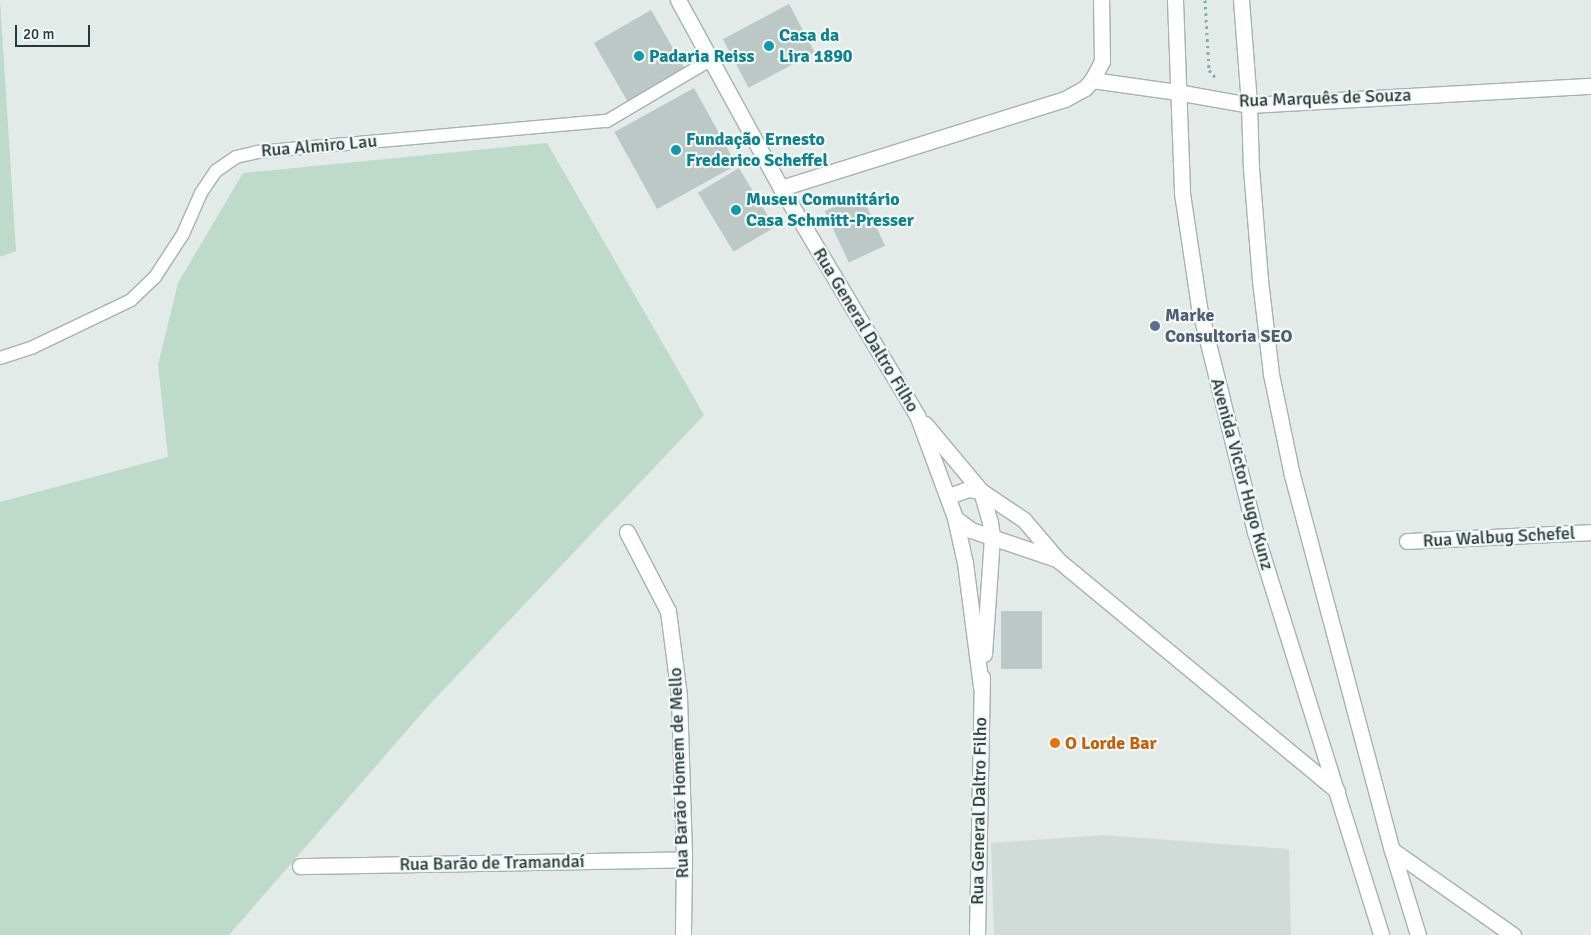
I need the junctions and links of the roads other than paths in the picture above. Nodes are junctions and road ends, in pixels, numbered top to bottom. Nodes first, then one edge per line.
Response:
1 (678, 0) edge
2 (1101, 0) edge
3 (1175, 0) edge
4 (1241, 0) edge
5 (710, 60) junction
6 (1092, 80) junction
7 (1591, 86) edge
8 (1177, 92) junction
9 (1249, 104) junction
10 (781, 188) junction
11 (0, 358) edge
12 (917, 416) junction
13 (981, 491) junction
14 (949, 496) junction
15 (955, 518) junction
16 (627, 532) dead end
17 (1591, 532) edge
18 (992, 537) junction
19 (1407, 541) dead end
20 (1058, 560) junction
21 (982, 686) junction
22 (1337, 791) junction
23 (1392, 850) junction
24 (684, 859) junction
25 (300, 866) dead end
26 (683, 935) edge
27 (977, 935) edge
28 (1381, 935) edge
29 (1418, 935) edge
30 (1513, 935) edge

1 - 5 main road, Rua General Daltro Filho
2 - 6 main road
3 - 8 main road, Avenida Victor Hugo Kunz
4 - 9 main road
5 - 10 main road, Rua General Daltro Filho
5 - 11 lane, Rua Almiro Lau
6 - 8 main road, Rua Marquês de Souza
6 - 10 main road
7 - 9 main road, Rua Marquês de Souza
8 - 9 main road, Rua Marquês de Souza
8 - 22 main road, Avenida Victor Hugo Kunz
9 - 23 main road
10 - 12 main road, Rua General Daltro Filho
12 - 13 main road
12 - 14 main road, Rua General Daltro Filho
13 - 14 main road
13 - 18 main road, Rua General Daltro Filho
13 - 20 main road
14 - 15 main road, Rua General Daltro Filho
15 - 18 main road
15 - 21 main road, Rua General Daltro Filho
16 - 24 main road, Rua Barão Homem de Mello
17 - 19 main road, Rua Walbug Schefel
18 - 20 main road
18 - 21 main road, Rua General Daltro Filho
20 - 22 main road
21 - 27 main road, Rua General Daltro Filho
22 - 28 main road, Avenida Victor Hugo Kunz
23 - 29 main road
23 - 30 main road
24 - 25 main road, Rua Barão de Tramandaí
24 - 26 main road, Rua Barão Homem de Mello

